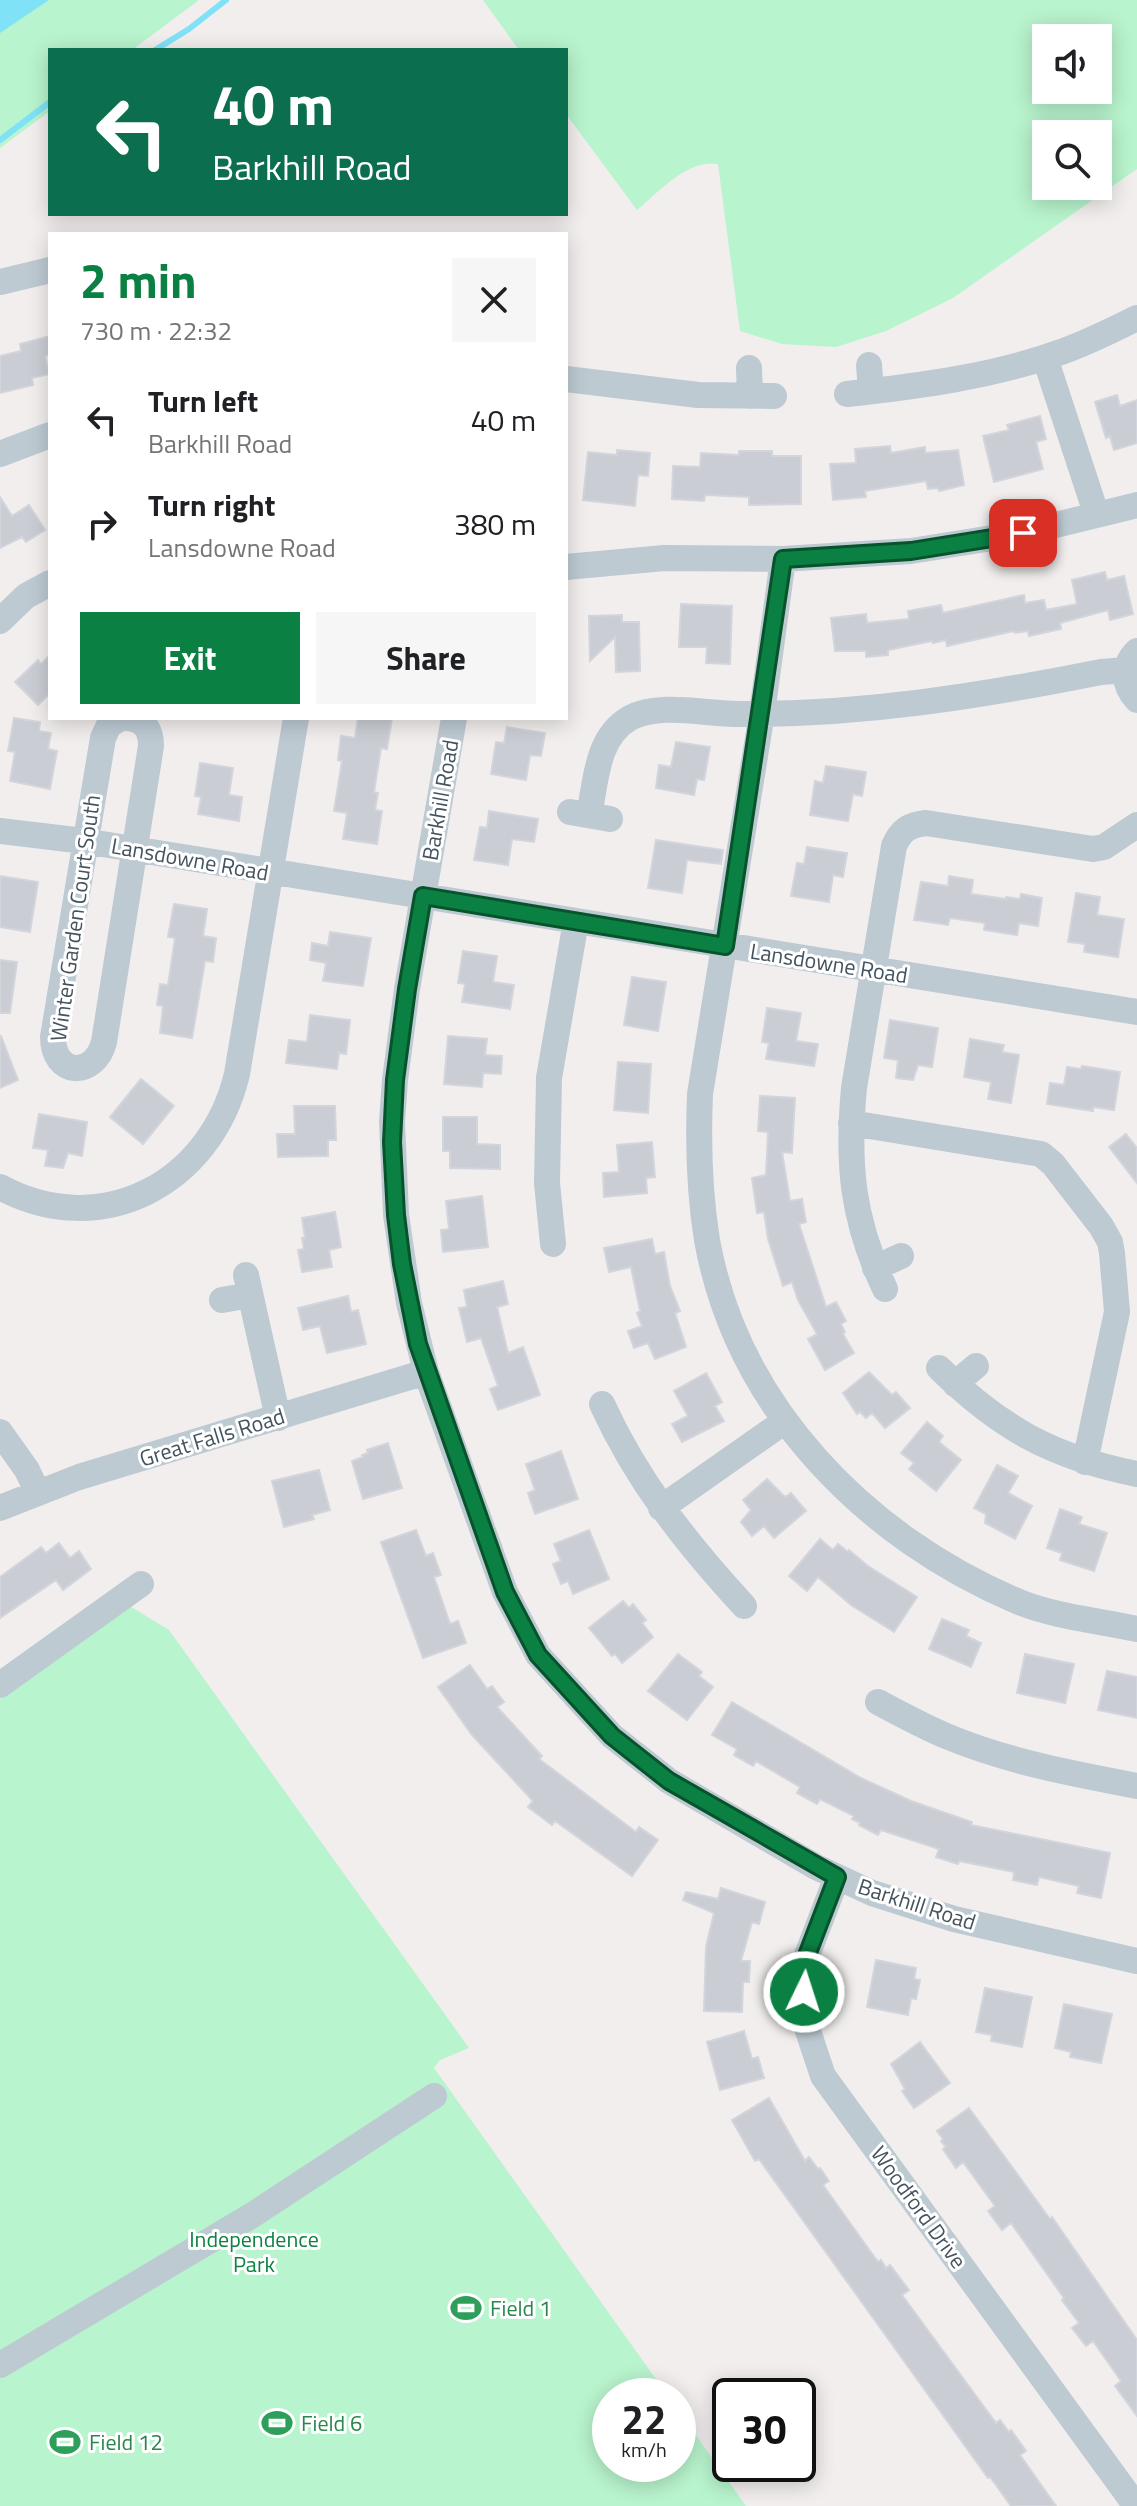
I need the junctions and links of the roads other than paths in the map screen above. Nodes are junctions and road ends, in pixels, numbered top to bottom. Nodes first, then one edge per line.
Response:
1 (48, 270) edge
2 (0, 282) edge
3 (1137, 318) edge
4 (1045, 358) junction
5 (869, 365) dead end
6 (749, 368) dead end
7 (568, 379) edge
8 (48, 436) edge
9 (0, 454) edge
10 (1137, 505) edge
11 (1096, 513) junction
12 (783, 559) junction
13 (568, 567) edge
14 (48, 584) edge
15 (0, 621) edge
16 (1132, 661) edge
17 (1137, 700) edge
18 (762, 713) junction
19 (118, 720) edge
20 (134, 720) edge
21 (296, 720) edge
22 (454, 720) edge
23 (590, 816) dead end
24 (1126, 823) edge
25 (0, 831) edge
26 (84, 841) junction
27 (135, 849) junction
28 (270, 872) junction
29 (423, 896) junction
30 (576, 921) junction
31 (725, 946) junction
32 (874, 971) junction
33 (1137, 1012) edge
34 (851, 1123) junction
35 (0, 1187) edge
36 (553, 1244) dead end
37 (901, 1256) dead end
38 (222, 1300) dead end
39 (976, 1366) dead end
40 (426, 1372) junction
41 (602, 1404) dead end
42 (278, 1418) junction
43 (785, 1421) junction
44 (0, 1432) edge
45 (1085, 1462) junction
46 (1137, 1474) edge
47 (38, 1493) junction
48 (0, 1508) edge
49 (661, 1508) junction
50 (141, 1583) dead end
51 (744, 1606) dead end
52 (1137, 1629) edge
53 (0, 1685) edge
54 (878, 1702) dead end
55 (1137, 1786) edge
56 (837, 1877) junction
57 (1137, 1961) edge
58 (434, 2096) dead end
59 (0, 2365) edge
60 (1136, 2506) edge

1 - 2 street
3 - 4 street
4 - 5 street
4 - 11 street
6 - 7 street
8 - 9 street
10 - 11 street
11 - 12 street
12 - 13 street
12 - 18 street
14 - 15 street
16 - 17 street
16 - 18 street
18 - 23 street
18 - 31 street
19 - 26 street, Winter Garden Court South
20 - 27 street, Winter Garden Court South
21 - 28 street
22 - 29 street, Barkhill Road
24 - 32 street
25 - 26 street, Lansdowne Road
26 - 27 street, Lansdowne Road
26 - 27 street, Winter Garden Court South
27 - 28 street, Lansdowne Road
28 - 29 street, Lansdowne Road
28 - 35 street
29 - 30 street, Lansdowne Road
29 - 40 street, Barkhill Road
30 - 31 street, Lansdowne Road
30 - 36 street
31 - 32 street, Lansdowne Road
31 - 43 street
32 - 33 street, Lansdowne Road
32 - 34 street
34 - 37 street
34 - 45 street
38 - 42 street
39 - 45 street
40 - 42 street, Great Falls Road
40 - 56 street, Barkhill Road
41 - 49 street
42 - 47 street, Great Falls Road
43 - 49 street
43 - 52 street
44 - 47 street
45 - 46 street
47 - 48 street, Great Falls Road
49 - 51 street
50 - 53 street
54 - 55 street
56 - 57 street, Barkhill Road
56 - 60 street, Woodford Drive
58 - 59 street

